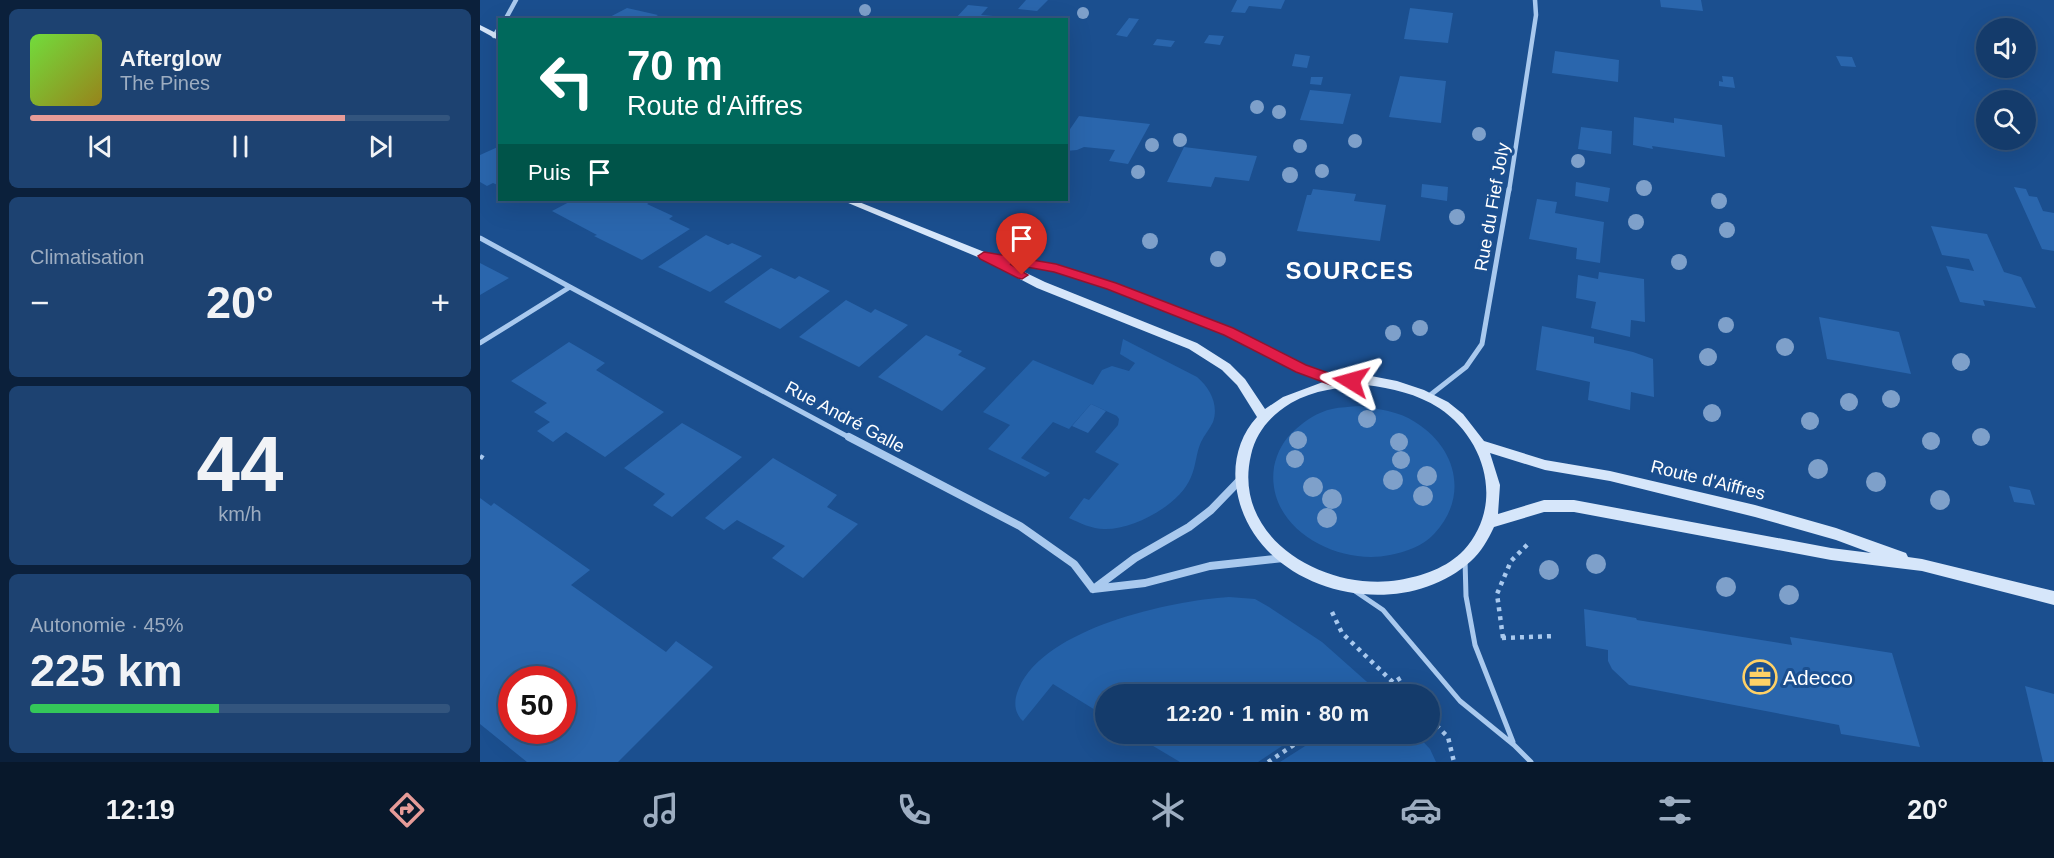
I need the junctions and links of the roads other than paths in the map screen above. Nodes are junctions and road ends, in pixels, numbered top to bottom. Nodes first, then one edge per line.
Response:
1 (516, 0) edge
2 (1535, 0) edge
3 (506, 18) edge
4 (480, 27) edge
5 (497, 37) edge
6 (848, 201) edge
7 (480, 238) edge
8 (984, 256) junction
9 (570, 286) junction
10 (480, 343) edge
11 (1336, 381) junction
12 (1429, 396) junction
13 (1264, 418) junction
14 (1481, 444) junction
15 (1241, 480) junction
16 (1489, 523) junction
17 (1284, 558) junction
18 (1465, 558) junction
19 (1922, 565) junction
20 (1350, 587) junction
21 (1093, 589) junction
22 (2054, 598) edge
23 (1514, 745) junction
24 (1531, 762) edge

1 - 3 street
2 - 12 street, Rue du Fief Joly
4 - 5 main road
6 - 8 main road
7 - 9 street, Rue André Galle
8 - 11 main road
8 - 13 main road
9 - 10 street
9 - 21 street, Rue André Galle
11 - 12 main road
11 - 13 main road
12 - 14 main road
13 - 15 main road
14 - 16 main road
14 - 19 main road, Route d'Aiffres
15 - 17 main road
15 - 21 street
16 - 18 main road
16 - 19 main road, Route d'Aiffres
17 - 20 main road
17 - 21 street
18 - 20 main road
18 - 23 lane
19 - 22 main road, Route d'Aiffres
20 - 23 lane
23 - 24 lane

